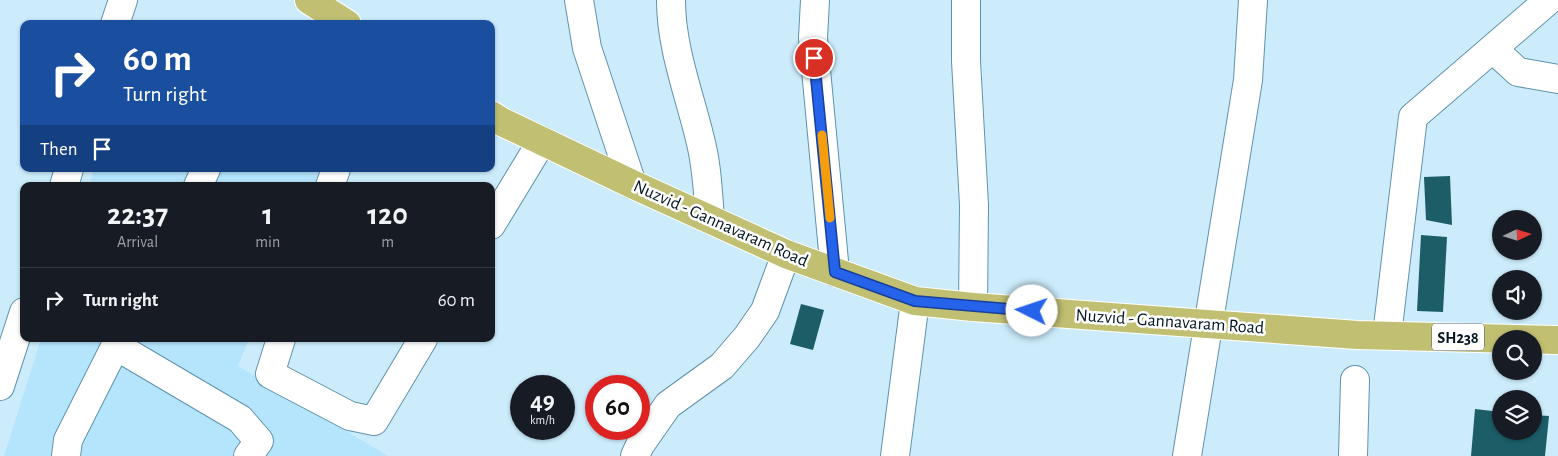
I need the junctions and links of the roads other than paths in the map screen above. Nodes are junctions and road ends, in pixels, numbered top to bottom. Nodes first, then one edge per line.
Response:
1 (123, 0) edge
2 (310, 0) edge
3 (579, 0) edge
4 (671, 0) edge
5 (815, 0) edge
6 (966, 0) edge
7 (1253, 0) edge
8 (1549, 0) edge
9 (116, 20) edge
10 (341, 20) edge
11 (1493, 49) junction
12 (1558, 80) edge
13 (495, 117) edge
14 (542, 141) junction
15 (632, 184) junction
16 (495, 218) edge
17 (710, 219) junction
18 (786, 254) junction
19 (835, 272) junction
20 (915, 301) junction
21 (973, 307) junction
22 (20, 324) edge
23 (1208, 324) junction
24 (1387, 335) junction
25 (1558, 340) edge
26 (118, 342) edge
27 (280, 342) edge
28 (421, 342) edge
29 (1355, 380) dead end
30 (0, 386) edge
31 (66, 456) edge
32 (248, 456) edge
33 (635, 456) edge
34 (895, 456) edge
35 (1187, 456) edge
36 (1353, 456) edge

1 - 9 street
2 - 10 main road
3 - 15 street
4 - 17 street
5 - 19 street
6 - 21 street
7 - 23 street
8 - 11 street
11 - 12 street
11 - 24 street
13 - 14 main road, Nuzvid - Gannavaram Road / SH238
14 - 15 main road, Nuzvid - Gannavaram Road / SH238
14 - 16 street
15 - 17 main road, Nuzvid - Gannavaram Road / SH238
17 - 18 main road, Nuzvid - Gannavaram Road / SH238
18 - 19 main road, Nuzvid - Gannavaram Road / SH238
18 - 33 street
19 - 20 main road, Nuzvid - Gannavaram Road / SH238
20 - 21 main road, Nuzvid - Gannavaram Road / SH238
20 - 34 street
21 - 23 main road, Nuzvid - Gannavaram Road / SH238
22 - 30 street
23 - 24 main road, Nuzvid - Gannavaram Road / SH238
23 - 35 street
24 - 25 main road, Nuzvid - Gannavaram Road / SH238
26 - 31 street
26 - 32 street
27 - 28 street
29 - 36 street

